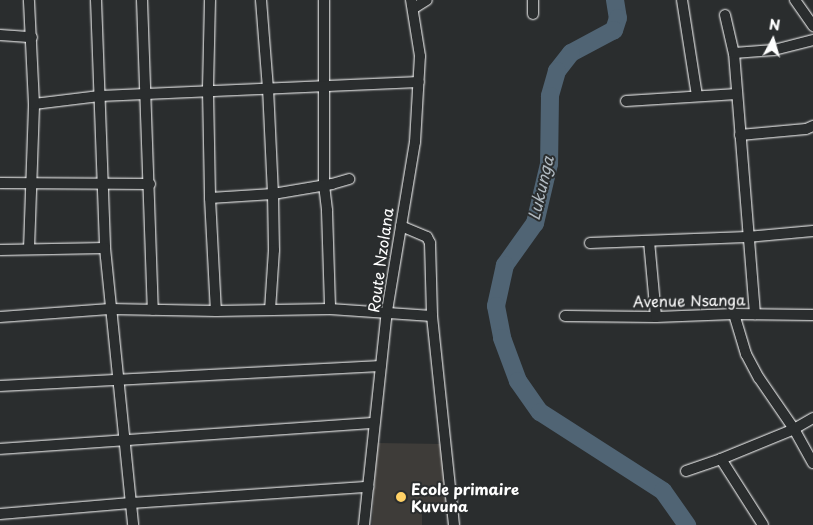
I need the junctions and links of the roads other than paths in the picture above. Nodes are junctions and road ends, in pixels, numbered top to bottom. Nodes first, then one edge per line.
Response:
1 (29, 0) edge
2 (96, 0) edge
3 (142, 0) edge
4 (210, 0) edge
5 (260, 0) edge
6 (324, 0) edge
7 (427, 0) edge
8 (533, 0) edge
9 (682, 0) edge
10 (795, 0) edge
11 (412, 4) edge
12 (533, 14) dead end
13 (725, 15) dead end
14 (813, 26) edge
15 (0, 35) edge
16 (32, 37) junction
17 (813, 40) edge
18 (734, 53) junction
19 (419, 82) junction
20 (324, 85) junction
21 (268, 88) junction
22 (208, 91) junction
23 (145, 94) junction
24 (737, 94) junction
25 (100, 96) junction
26 (697, 96) junction
27 (626, 101) dead end
28 (34, 104) junction
29 (813, 126) edge
30 (740, 135) junction
31 (349, 179) dead end
32 (0, 183) edge
33 (31, 183) junction
34 (150, 184) junction
35 (102, 185) junction
36 (324, 186) junction
37 (273, 194) junction
38 (210, 198) junction
39 (401, 226) junction
40 (813, 231) edge
41 (747, 237) junction
42 (649, 241) junction
43 (590, 243) dead end
44 (104, 248) junction
45 (29, 249) junction
46 (0, 250) edge
47 (110, 309) junction
48 (330, 309) junction
49 (153, 310) junction
50 (270, 310) junction
51 (216, 311) junction
52 (387, 311) junction
53 (734, 314) junction
54 (754, 314) junction
55 (432, 316) junction
56 (565, 316) dead end
57 (813, 316) edge
58 (0, 317) edge
59 (656, 317) junction
60 (380, 366) junction
61 (118, 380) junction
62 (0, 386) edge
63 (813, 418) edge
64 (374, 423) junction
65 (794, 429) junction
66 (125, 440) junction
67 (0, 449) edge
68 (721, 459) junction
69 (813, 463) edge
70 (686, 471) dead end
71 (368, 487) junction
72 (130, 503) junction
73 (0, 514) edge
74 (133, 525) edge
75 (364, 525) edge
76 (454, 525) edge
77 (763, 525) edge

1 - 16 street
2 - 25 street
3 - 23 street
4 - 22 street
5 - 21 street
6 - 20 street
7 - 11 street
8 - 12 street
9 - 26 street
10 - 14 street
11 - 19 street, Route Nzolana
13 - 18 street
15 - 16 street
16 - 28 street
17 - 18 street
18 - 24 street
19 - 20 street
19 - 39 street, Route Nzolana
20 - 21 street
20 - 36 street
21 - 22 street
21 - 37 street
22 - 23 street
22 - 38 street
23 - 25 street
23 - 34 street
24 - 26 street
24 - 30 street
25 - 28 street
25 - 35 street
26 - 27 street
28 - 33 street
29 - 30 street
30 - 41 street
31 - 36 street
32 - 33 street
33 - 35 street
33 - 45 street
34 - 35 street
34 - 49 street
35 - 44 street
36 - 37 street
36 - 48 street
37 - 38 street
37 - 50 street
38 - 51 street
39 - 52 street, Route Nzolana
39 - 55 street
40 - 41 street
41 - 42 street
41 - 54 street
42 - 43 street
42 - 59 street
44 - 45 street
44 - 47 street
45 - 46 street
47 - 49 street
47 - 58 street
47 - 61 street
48 - 50 street
48 - 52 street
49 - 51 street
50 - 51 street
52 - 55 street
52 - 60 street, Route Nzolana
53 - 54 street, Avenue Nsanga
53 - 59 street, Avenue Nsanga
53 - 65 street
54 - 57 street, Avenue Nsanga
55 - 76 street
56 - 59 street, Avenue Nsanga
60 - 61 street
60 - 64 street, Route Nzolana
61 - 62 street
61 - 66 street
63 - 65 street
64 - 66 street
64 - 71 street, Route Nzolana
65 - 68 street
65 - 69 street
66 - 67 street
66 - 72 street
68 - 70 street
68 - 77 street
71 - 72 street
71 - 75 street, Route Nzolana
72 - 73 street
72 - 74 street

